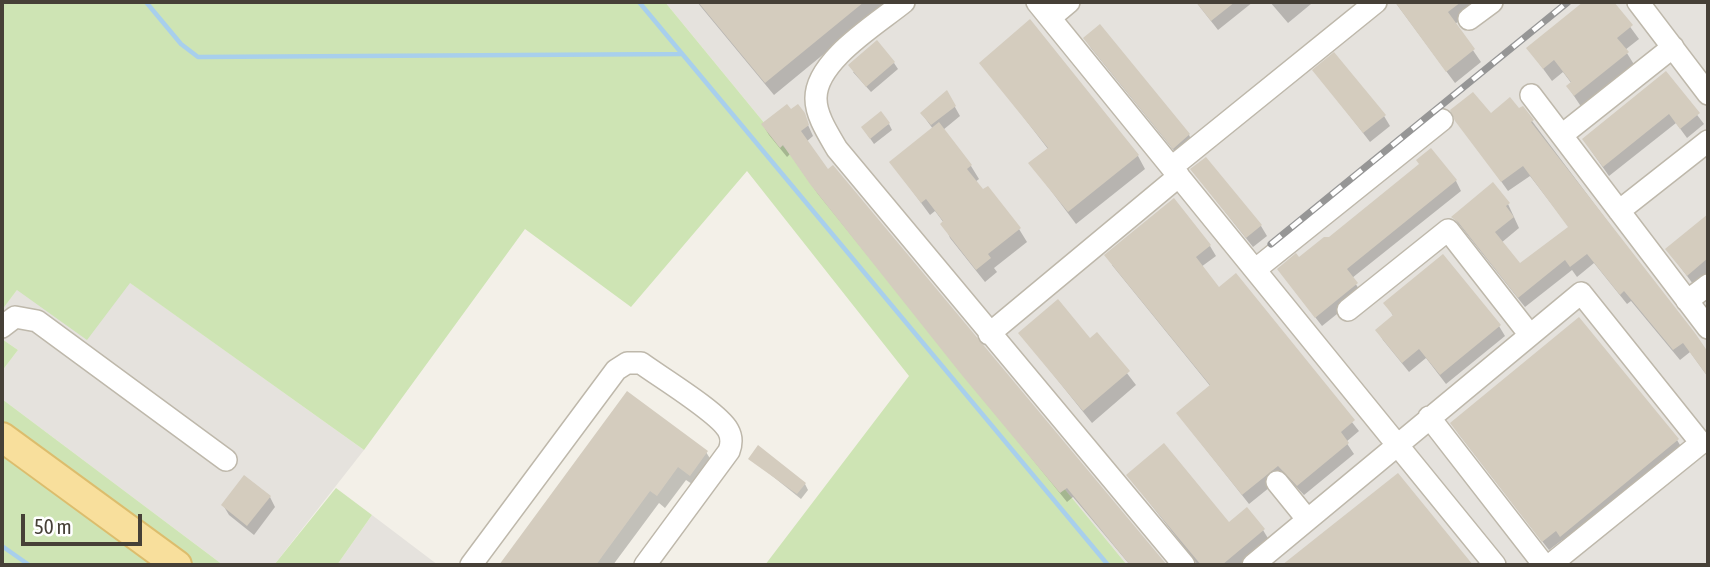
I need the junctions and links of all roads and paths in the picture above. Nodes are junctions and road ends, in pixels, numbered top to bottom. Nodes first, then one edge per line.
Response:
1 (904, 2) edge
2 (1069, 2) edge
3 (1376, 2) edge
4 (1492, 2) edge
5 (1638, 2) edge
6 (1043, 10) edge
7 (1469, 19) dead end
8 (1673, 47) junction
9 (1708, 93) edge
10 (1531, 95) dead end
11 (1442, 120) dead end
12 (1562, 135) junction
13 (1708, 141) edge
14 (1175, 172) junction
15 (1619, 211) junction
16 (1256, 269) junction
17 (1708, 285) edge
18 (1687, 301) junction
19 (1348, 310) dead end
20 (2, 327) edge
21 (1708, 328) edge
22 (989, 334) junction
23 (1530, 335) junction
24 (1429, 417) junction
25 (2, 437) edge
26 (1397, 443) junction
27 (226, 460) dead end
28 (1277, 482) dead end
29 (1307, 519) junction
30 (177, 565) edge
31 (471, 565) edge
32 (645, 565) edge
33 (1184, 565) edge
34 (1253, 565) edge
35 (1496, 565) edge
36 (1544, 565) edge
37 (1550, 565) edge

1 - 22 lane
2 - 6 lane
3 - 14 lane
4 - 7 lane
5 - 8 lane
6 - 14 lane
8 - 9 lane
8 - 12 lane
10 - 12 lane
11 - 16 lane
12 - 15 lane
13 - 15 lane
14 - 16 lane
14 - 22 lane
15 - 18 lane
16 - 26 lane
17 - 18 lane
18 - 21 lane
19 - 23 lane
20 - 27 lane
22 - 33 lane
23 - 24 lane
23 - 37 lane
24 - 26 lane
24 - 36 lane
25 - 30 main road
26 - 29 lane
26 - 35 lane
28 - 29 lane
29 - 34 lane
31 - 32 lane

